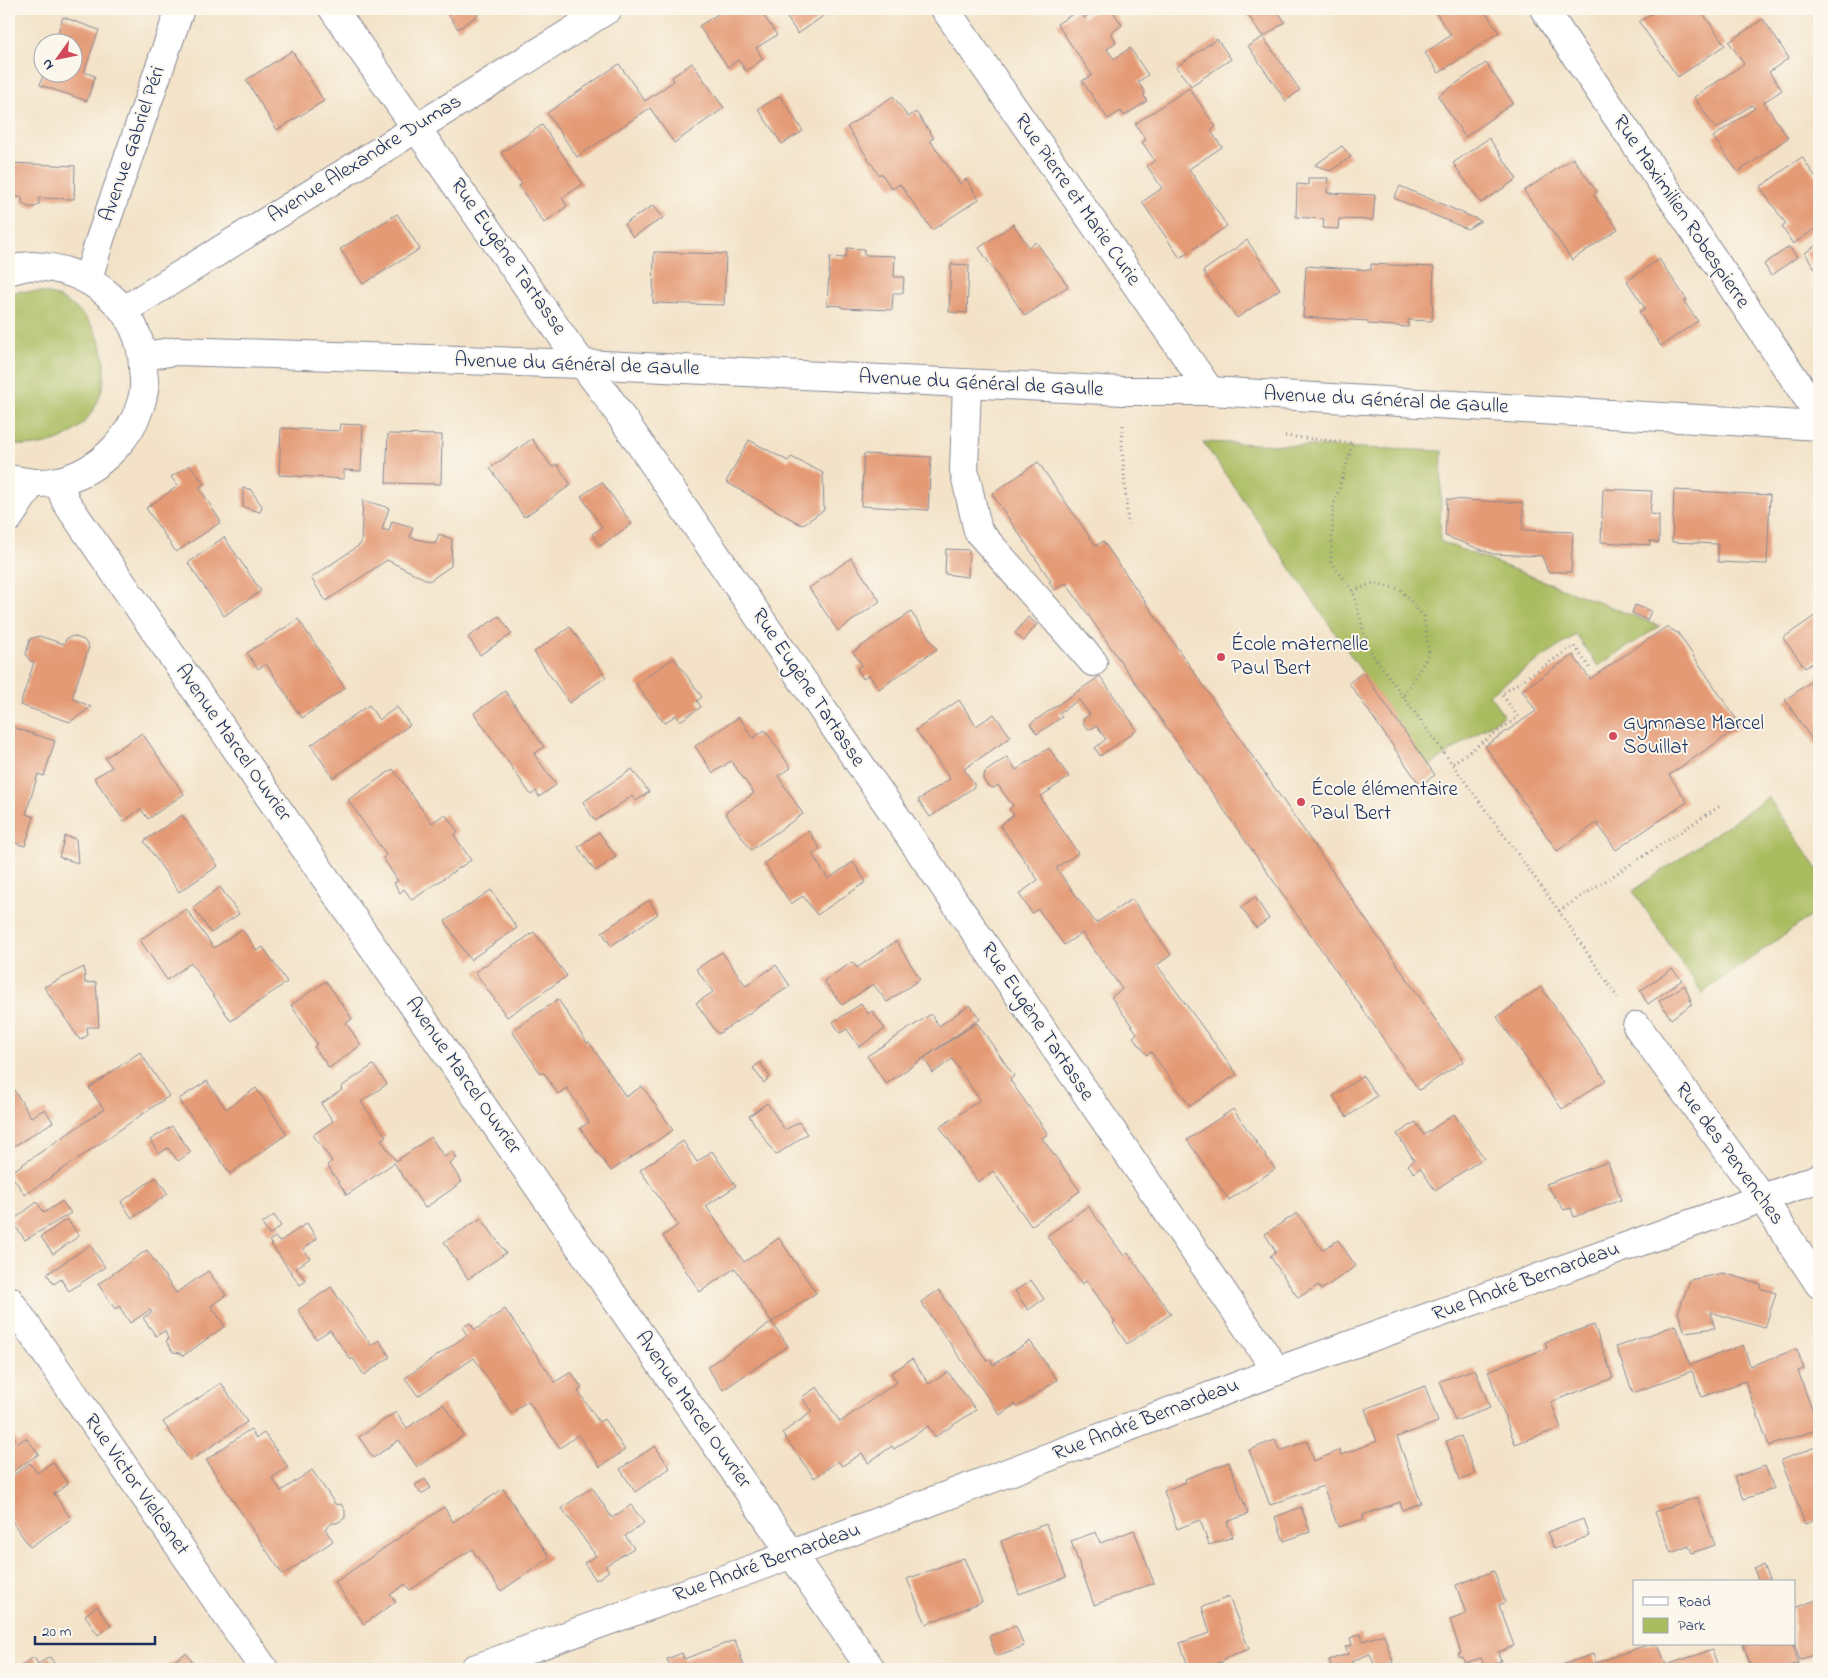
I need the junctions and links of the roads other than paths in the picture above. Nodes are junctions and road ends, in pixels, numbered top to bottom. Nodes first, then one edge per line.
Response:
1 (180, 9) edge
2 (333, 9) edge
3 (608, 9) edge
4 (945, 9) edge
5 (1544, 9) edge
6 (417, 127) junction
7 (9, 271) edge
8 (88, 279) junction
9 (124, 310) junction
10 (143, 356) junction
11 (583, 364) junction
12 (967, 383) junction
13 (1210, 391) junction
14 (1819, 415) edge
15 (1819, 426) edge
16 (20, 481) edge
17 (58, 481) junction
18 (9, 518) edge
19 (1093, 662) dead end
20 (1637, 1026) road end
21 (1819, 1178) edge
22 (1762, 1198) junction
23 (1819, 1284) edge
24 (9, 1300) edge
25 (1277, 1371) junction
26 (792, 1553) junction
27 (264, 1669) edge
28 (474, 1669) edge
29 (871, 1669) edge

1 - 8 street, Avenue Gabriel Péri
2 - 6 street, Rue Eugène Tartasse
3 - 6 street, Avenue Alexandre Dumas
4 - 13 street, Rue Pierre et Marie Curie
5 - 14 street, Rue Maximilien Robespierre
6 - 9 street, Avenue Alexandre Dumas
6 - 11 street, Rue Eugène Tartasse
7 - 8 street
8 - 9 street
9 - 10 street
10 - 11 street, Avenue du Général de Gaulle
10 - 17 street
11 - 12 street, Avenue du Général de Gaulle
11 - 25 street, Rue Eugène Tartasse
12 - 13 street, Avenue du Général de Gaulle
12 - 19 street
13 - 15 street, Avenue du Général de Gaulle
16 - 17 street
16 - 18 street
17 - 26 street, Avenue Marcel Ouvrier
20 - 22 street, Rue des Pervenches
21 - 22 street, Rue André Bernardeau
22 - 23 street, Rue des Pervenches
22 - 25 street, Rue André Bernardeau
24 - 27 street, Rue Victor Vielcanet
25 - 26 street, Rue André Bernardeau
26 - 28 street, Rue André Bernardeau
26 - 29 street, Avenue Marcel Ouvrier

